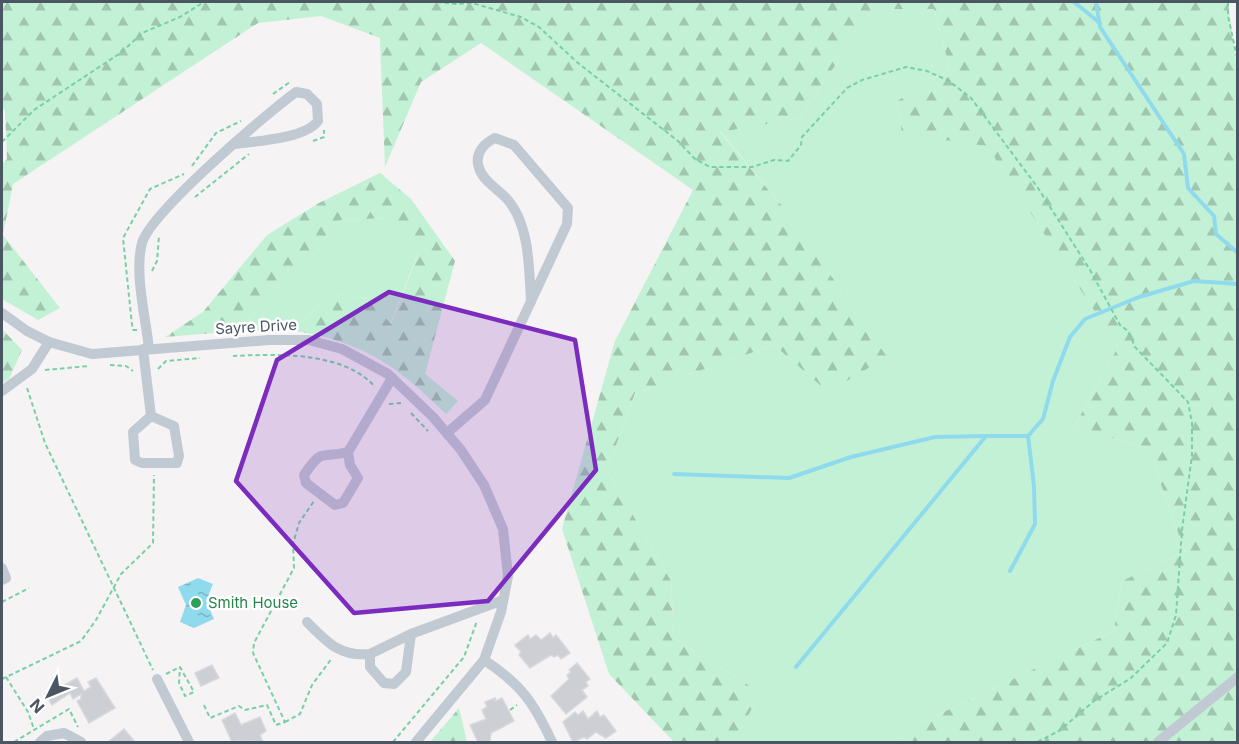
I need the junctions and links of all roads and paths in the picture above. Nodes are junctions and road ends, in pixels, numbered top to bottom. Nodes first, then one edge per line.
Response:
1 (204, 2) edge
2 (437, 2) edge
3 (1227, 2) edge
4 (1238, 62) edge
5 (324, 137) dead end
6 (2, 142) edge
7 (302, 142) dead end
8 (235, 144) junction
9 (257, 149) dead end
10 (191, 201) dead end
11 (163, 230) dead end
12 (151, 278) dead end
13 (531, 303) junction
14 (2, 313) edge
15 (49, 342) junction
16 (146, 349) junction
17 (23, 377) junction
18 (392, 378) junction
19 (2, 392) edge
20 (151, 416) junction
21 (447, 433) junction
22 (348, 452) junction
23 (154, 473) dead end
24 (316, 499) dead end
25 (2, 568) edge
26 (2, 580) edge
27 (115, 587) junction
28 (29, 588) dead end
29 (503, 600) junction
30 (2, 602) edge
31 (307, 622) dead end
32 (411, 634) junction
33 (370, 654) junction
34 (484, 660) junction
35 (180, 667) junction
36 (6, 676) junction
37 (1238, 677) edge
38 (2, 679) edge
39 (157, 679) junction
40 (204, 705) dead end
41 (517, 705) dead end
42 (510, 710) dead end
43 (33, 729) dead end
44 (40, 742) edge
45 (81, 742) edge
46 (189, 742) edge
47 (416, 742) edge
48 (552, 742) edge
49 (1037, 742) edge
50 (1158, 742) edge

1 - 6 path
2 - 49 path
3 - 4 path
5 - 7 path
8 - 8 street
8 - 16 street
9 - 10 path
11 - 12 path
13 - 13 street
13 - 21 street
14 - 15 street, Sayre Drive
15 - 16 street, Sayre Drive
15 - 17 street
16 - 18 street, Sayre Drive
16 - 20 street
17 - 19 street
17 - 27 path
18 - 21 street, Sayre Drive
18 - 22 street
20 - 20 street
21 - 29 street, Sayre Drive
22 - 22 street
23 - 27 path
24 - 40 path
25 - 26 street
27 - 36 path
27 - 39 path
28 - 30 path
29 - 32 street
29 - 34 street, Sayre Drive
31 - 33 street
32 - 33 street
32 - 33 street
34 - 47 street, Sayre Drive
34 - 48 street
35 - 35 path
35 - 39 path
36 - 38 path
36 - 43 path
37 - 50 street
39 - 46 street
41 - 42 path
44 - 45 street

